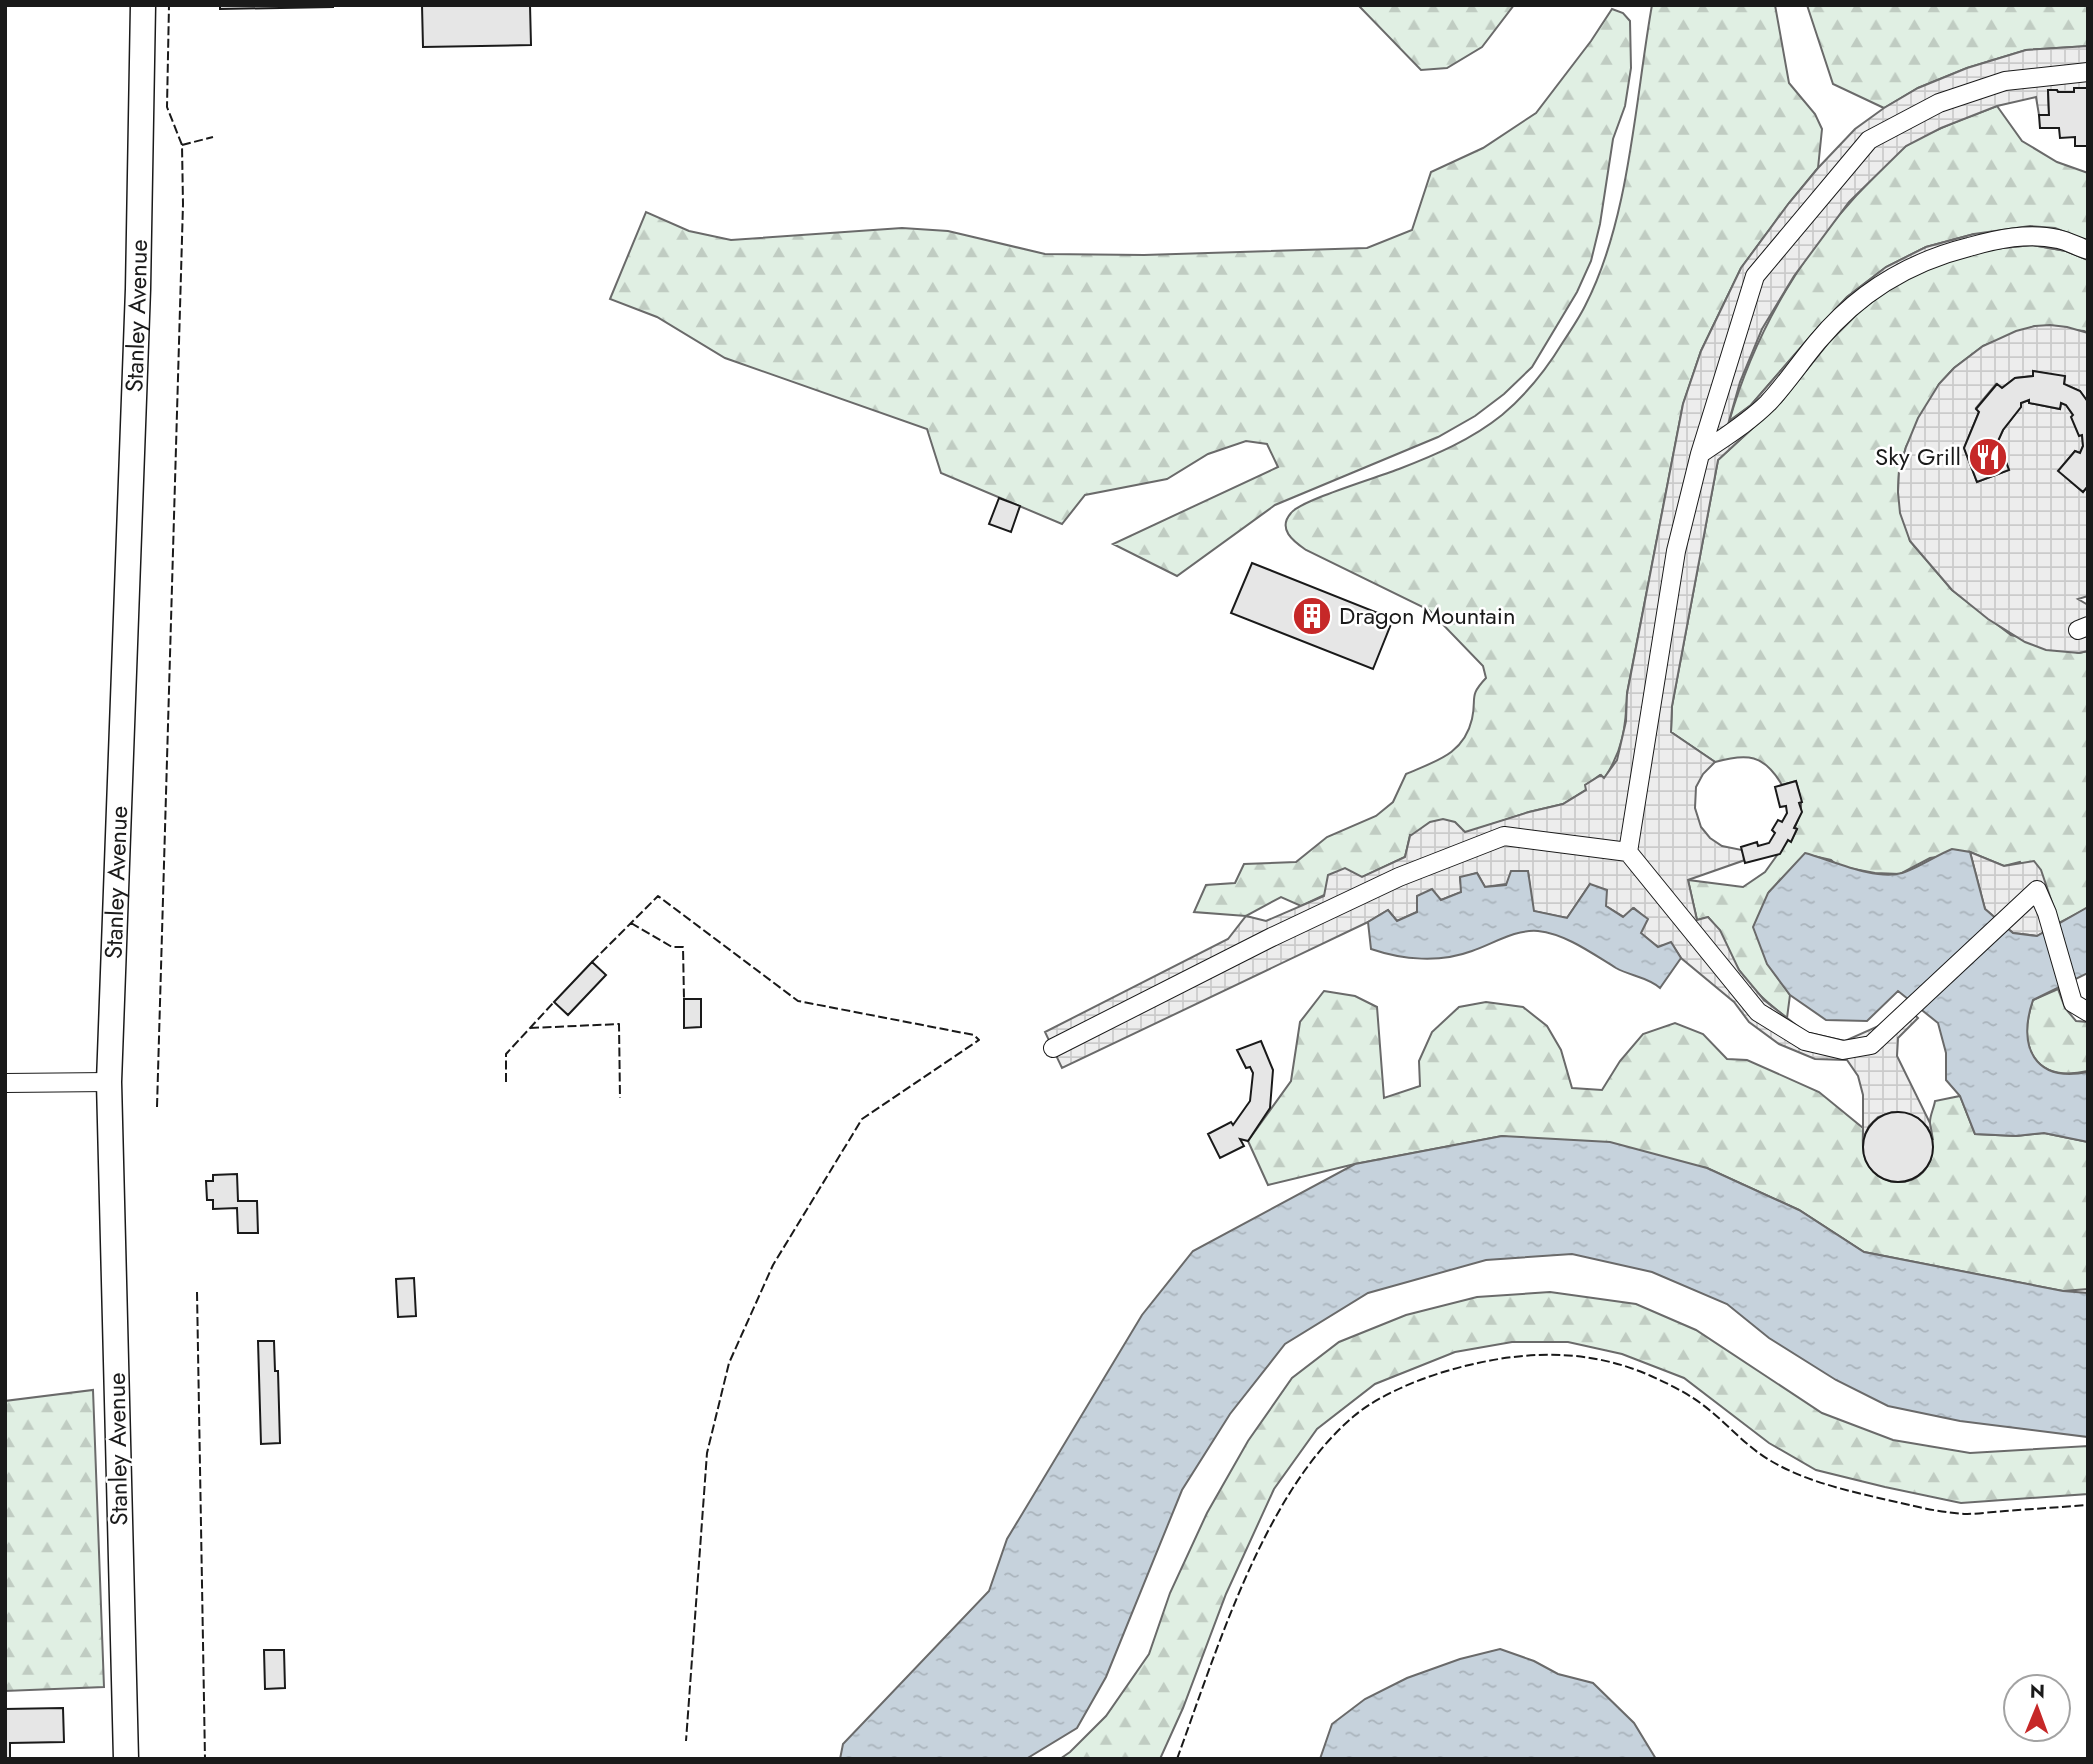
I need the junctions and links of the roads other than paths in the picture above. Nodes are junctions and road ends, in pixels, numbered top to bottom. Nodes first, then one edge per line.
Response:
1 (143, 5) edge
2 (2088, 72) edge
3 (2088, 250) edge
4 (1700, 454) junction
5 (1628, 852) junction
6 (2080, 1008) edge
7 (1053, 1048) dead end
8 (109, 1082) junction
9 (5, 1083) edge
10 (126, 1759) edge

1 - 8 main road, Stanley Avenue
2 - 4 street
3 - 4 street
4 - 5 street
5 - 6 street
5 - 7 street
8 - 9 street
8 - 10 main road, Stanley Avenue

